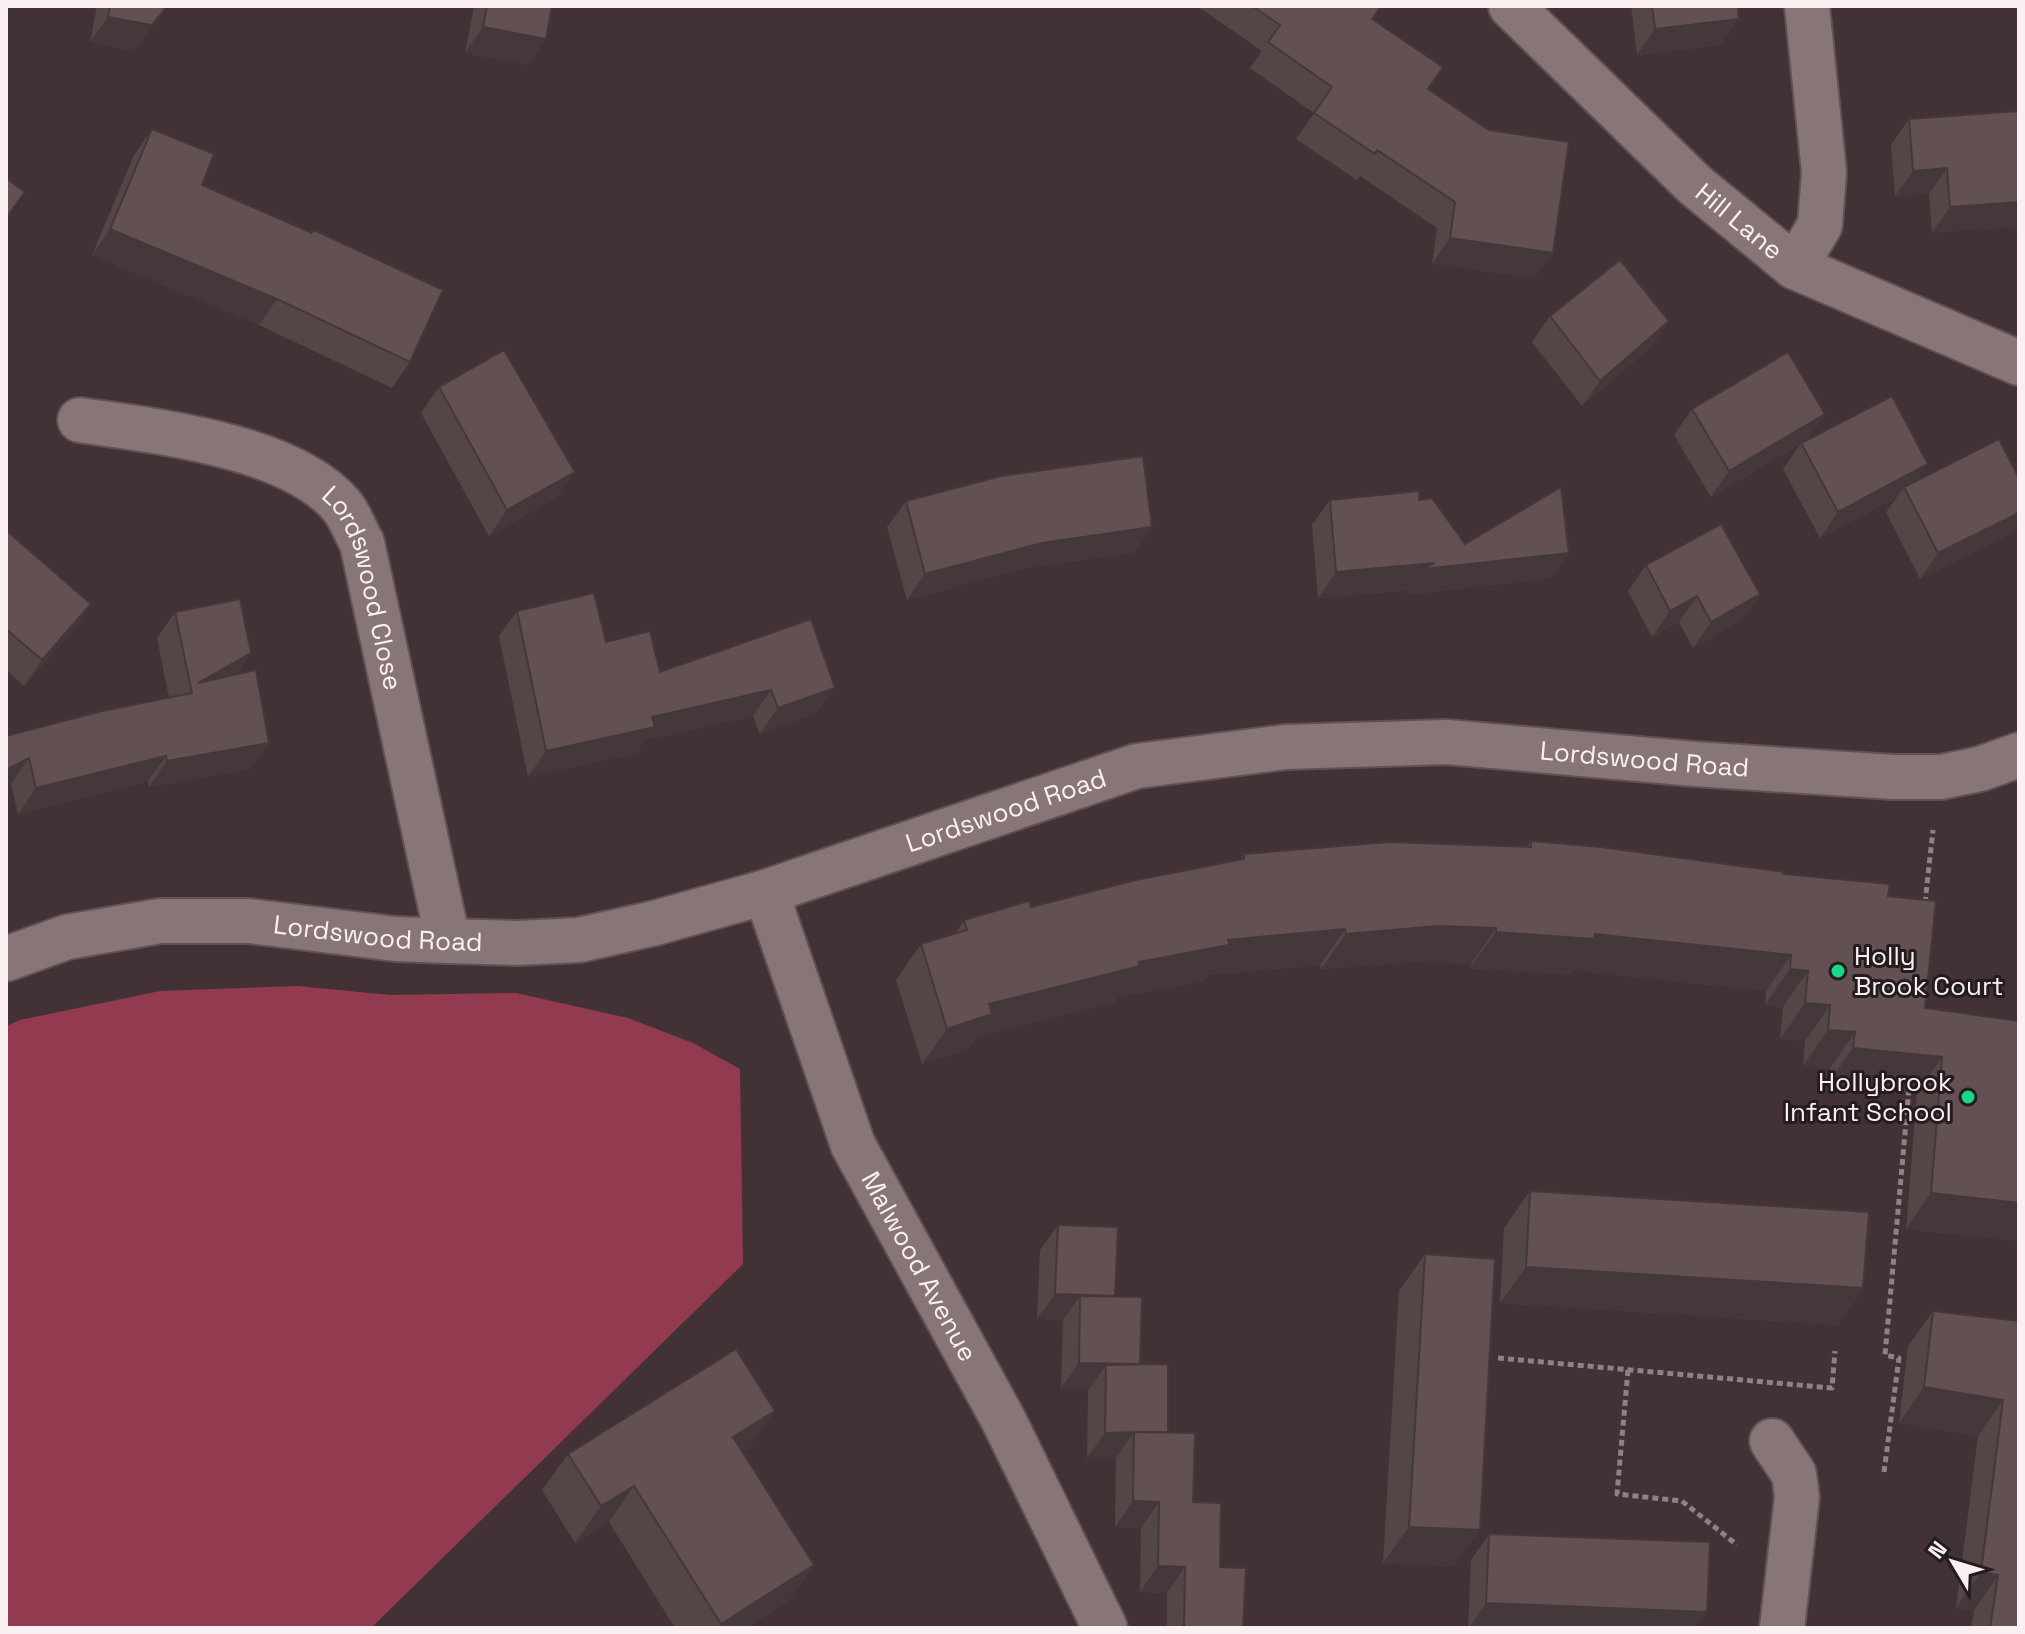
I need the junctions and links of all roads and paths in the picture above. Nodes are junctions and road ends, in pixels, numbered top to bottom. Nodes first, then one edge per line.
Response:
1 (1511, 6) edge
2 (1807, 6) edge
3 (1795, 267) junction
4 (2019, 363) edge
5 (80, 420) dead end
6 (2019, 755) edge
7 (1941, 777) junction
8 (766, 892) junction
9 (1924, 912) edge
10 (448, 941) junction
11 (6, 959) edge
12 (1909, 1086) edge
13 (1835, 1351) dead end
14 (1498, 1358) dead end
15 (1628, 1370) junction
16 (1772, 1441) dead end
17 (1884, 1472) dead end
18 (1741, 1548) dead end
19 (1096, 1626) edge
20 (1782, 1628) edge

1 - 3 street, Hill Lane
2 - 3 street
3 - 4 street, Hill Lane
5 - 10 street, Lordswood Close
6 - 7 street, Lordswood Road
7 - 8 street, Lordswood Road
7 - 9 path
8 - 10 street, Lordswood Road
8 - 19 street, Malwood Avenue
10 - 11 street, Lordswood Road
12 - 17 path
13 - 15 path
14 - 15 path
15 - 18 path
16 - 20 street

